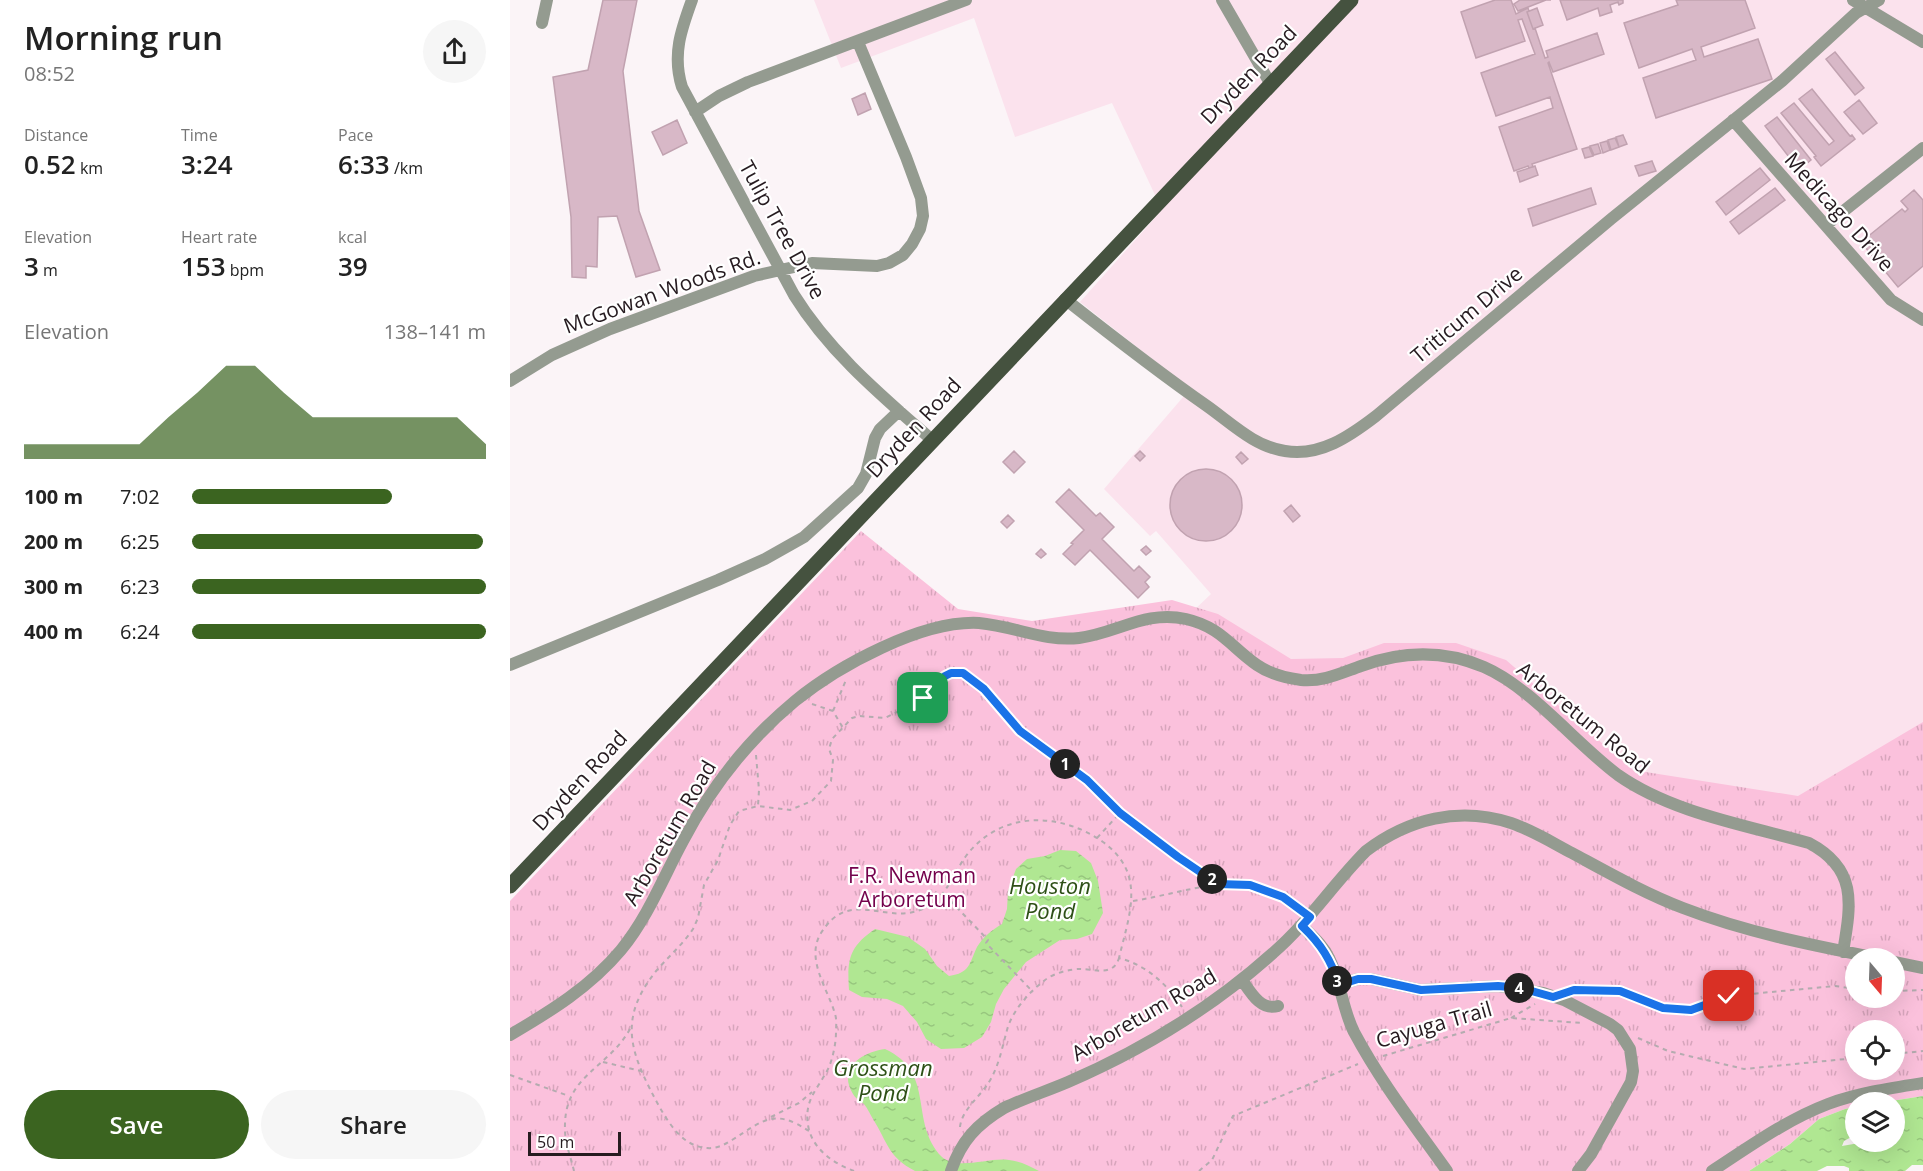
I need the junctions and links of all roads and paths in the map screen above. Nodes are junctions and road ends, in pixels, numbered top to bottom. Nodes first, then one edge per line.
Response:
1 (547, 0) edge
2 (692, 0) edge
3 (966, 0) edge
4 (1222, 0) edge
5 (1351, 0) edge
6 (1853, 0) edge
7 (1880, 0) edge
8 (1866, 8) junction
9 (542, 23) dead end
10 (858, 42) junction
11 (1923, 42) edge
12 (1270, 83) junction
13 (695, 112) junction
14 (1733, 120) junction
15 (1923, 148) edge
16 (1826, 225) junction
17 (781, 270) junction
18 (1065, 299) junction
19 (1923, 320) edge
20 (510, 381) edge
21 (899, 411) junction
22 (932, 440) junction
23 (510, 665) edge
24 (843, 669) junction
25 (804, 694) junction
26 (833, 711) junction
27 (843, 728) junction
28 (750, 744) junction
29 (758, 806) junction
30 (1120, 813) junction
31 (1097, 838) junction
32 (1218, 884) junction
33 (510, 886) edge
34 (944, 894) junction
35 (1133, 901) junction
36 (1306, 922) junction
37 (1843, 952) joint
38 (1119, 958) junction
39 (1905, 964) edge
40 (1923, 968) edge
41 (1242, 980) junction
42 (1339, 985) junction
43 (1845, 987) edge
44 (1923, 990) edge
45 (1905, 991) edge
46 (1033, 992) junction
47 (1553, 997) junction
48 (1278, 1006) dead end
49 (1189, 1017) junction
50 (1512, 1018) junction
51 (1589, 1023) dead end
52 (1612, 1025) junction
53 (630, 1029) junction
54 (510, 1035) edge
55 (1923, 1051) edge
56 (1905, 1053) edge
57 (1370, 1059) junction
58 (1845, 1059) edge
59 (602, 1062) junction
60 (641, 1071) junction
61 (510, 1075) edge
62 (1923, 1083) edge
63 (812, 1092) junction
64 (570, 1096) junction
65 (770, 1117) junction
66 (810, 1131) junction
67 (964, 1141) junction
68 (574, 1171) edge
69 (854, 1171) edge
70 (951, 1171) edge
71 (1199, 1171) edge
72 (1447, 1171) edge
73 (1578, 1171) edge
74 (1712, 1171) edge

1 - 9 street
2 - 13 street, Tulip Tree Drive
3 - 10 street
4 - 12 street
5 - 12 main road, Dryden Road
6 - 8 street
7 - 8 street, Triticum Drive
8 - 11 street
8 - 14 street, Triticum Drive
10 - 13 street
10 - 17 street, McGowan Woods Rd.
12 - 18 main road, Dryden Road
13 - 17 street, Tulip Tree Drive
14 - 16 street, Medicago Drive
14 - 18 street, Triticum Drive
15 - 16 street
16 - 19 street, Medicago Drive
17 - 20 street, McGowan Woods Rd.
17 - 21 street, Tulip Tree Drive
18 - 22 main road, Dryden Road
21 - 22 street, Tulip Tree Drive
21 - 23 street
22 - 33 main road, Dryden Road
24 - 25 street, Arboretum Road
24 - 26 path
24 - 37 street, Arboretum Road
25 - 26 path
25 - 28 street, Arboretum Road
26 - 27 path
27 - 29 path
27 - 30 path
28 - 29 path
28 - 54 street, Arboretum Road
29 - 53 path
30 - 31 path
30 - 32 path
31 - 34 path
31 - 35 path
32 - 35 path
32 - 36 path
34 - 46 path
34 - 63 path
35 - 38 path
36 - 37 street, Arboretum Road
36 - 41 street, Arboretum Road
36 - 42 street
38 - 46 path
38 - 49 path
39 - 40 street
41 - 48 street
41 - 49 street, Arboretum Road
42 - 47 street
42 - 57 street
43 - 47 path
44 - 45 path
46 - 67 path
47 - 50 path
47 - 52 street
49 - 67 street, Arboretum Road
50 - 51 path, Cayuga Trail
50 - 57 path, Cayuga Trail
52 - 58 path
52 - 73 street
53 - 59 path
53 - 60 path
55 - 56 path
57 - 71 path, Cayuga Trail
57 - 72 street
59 - 60 path
59 - 64 path
60 - 65 path
61 - 64 path
62 - 74 street
63 - 65 path
63 - 66 path
64 - 68 path
65 - 66 path
66 - 69 path
67 - 70 street, Arboretum Road

